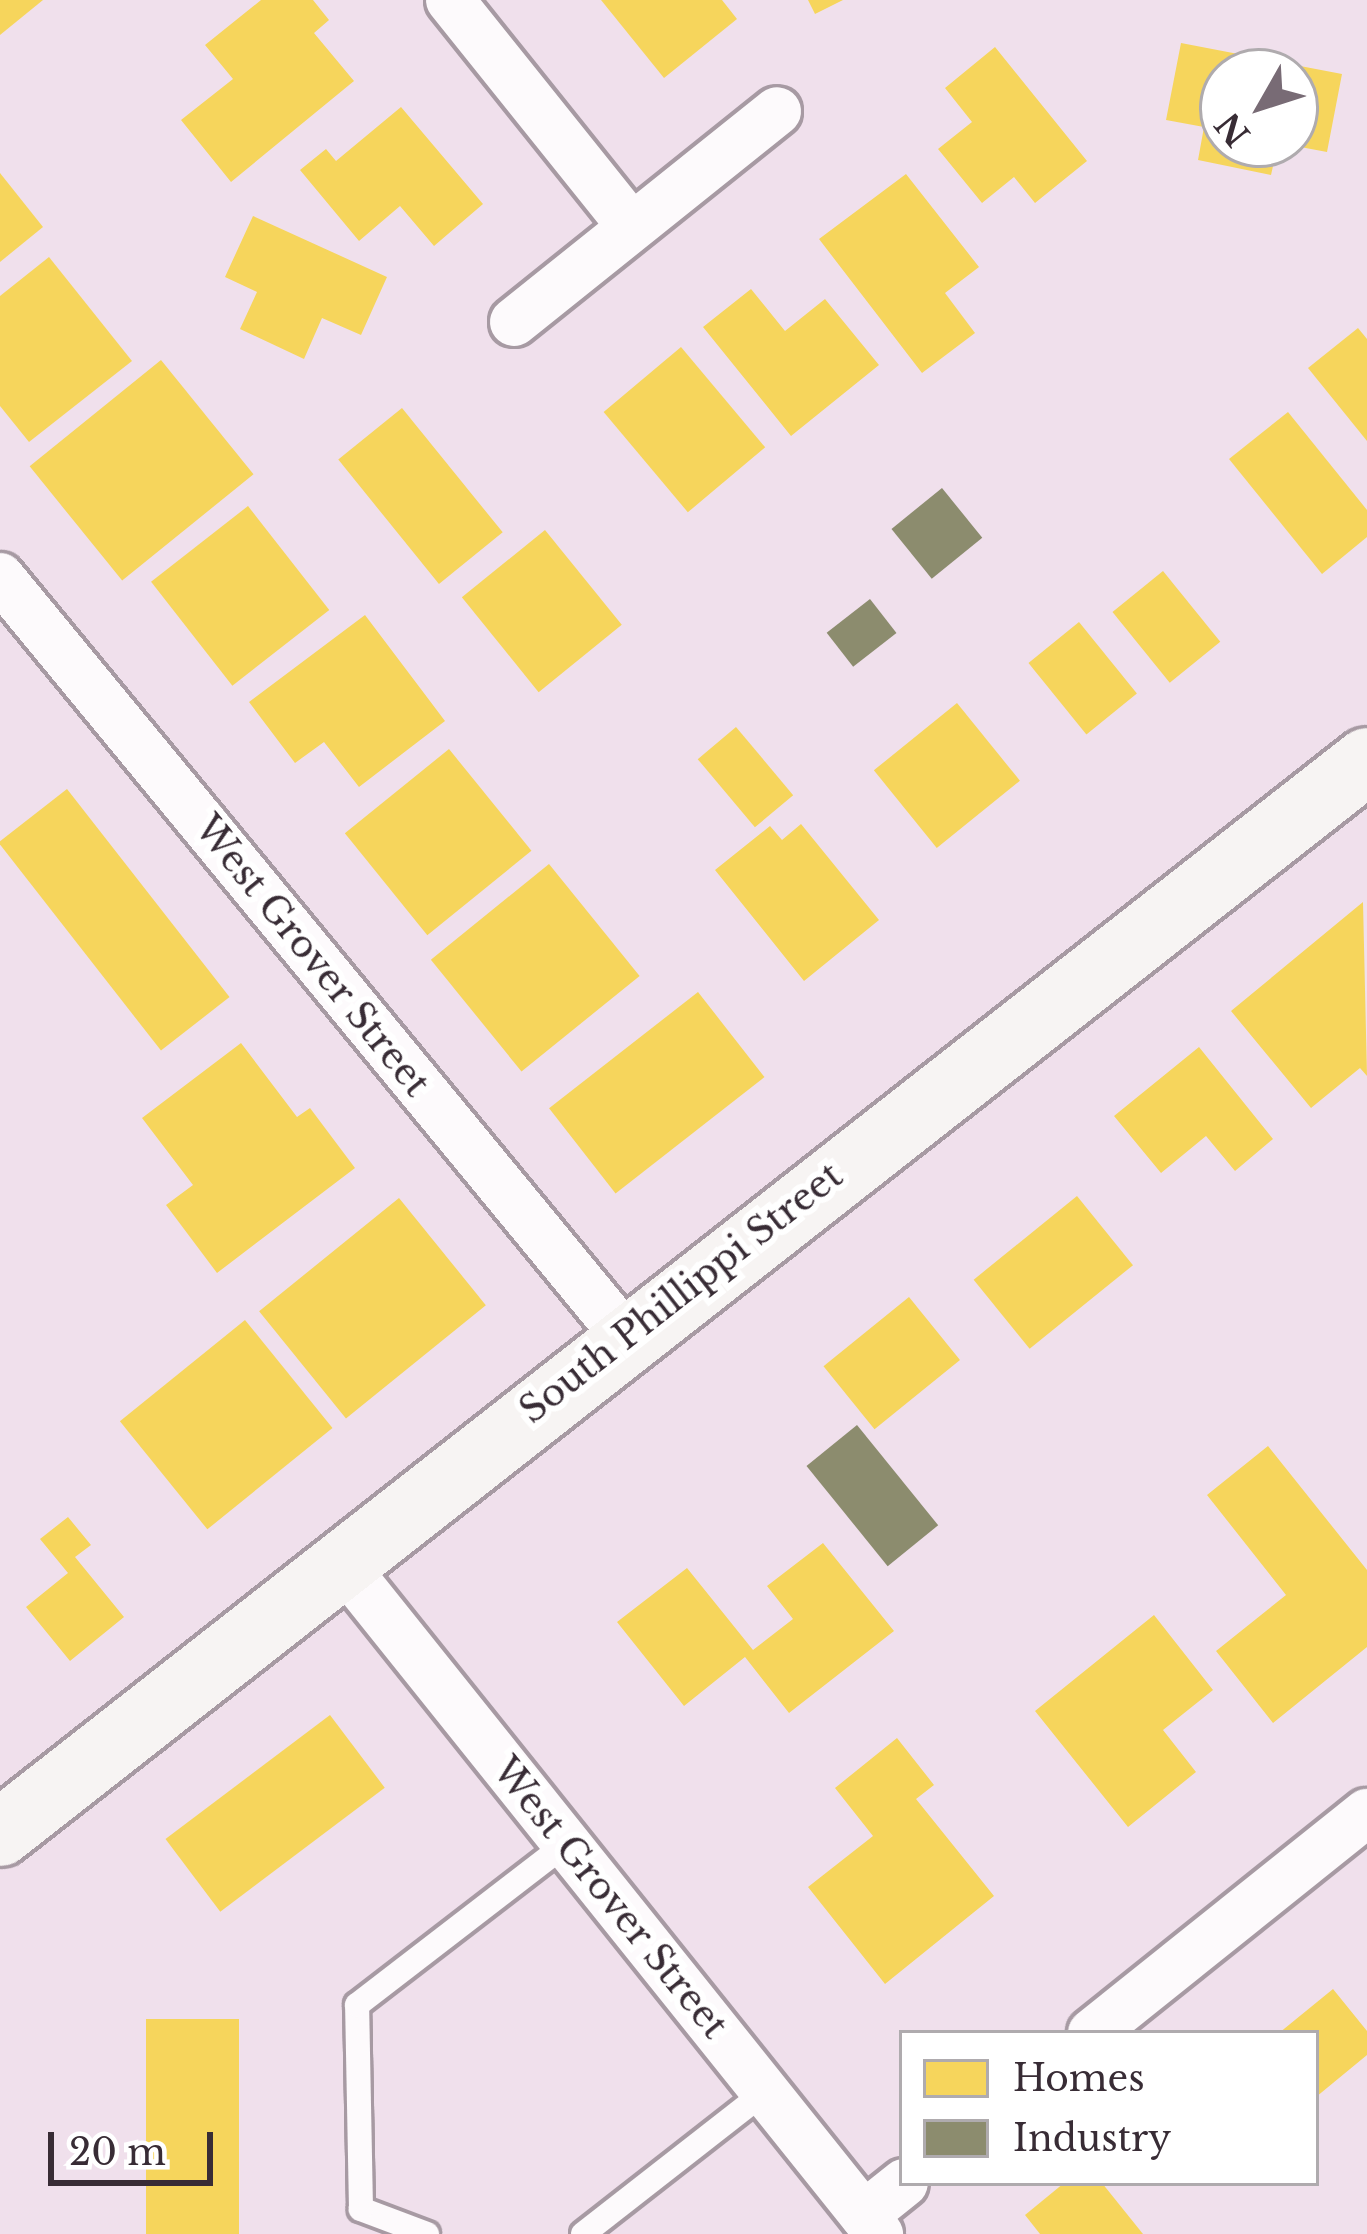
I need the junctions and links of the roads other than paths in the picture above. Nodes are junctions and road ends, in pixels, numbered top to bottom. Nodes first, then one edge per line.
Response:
1 (450, 0) edge
2 (778, 111) dead end
3 (630, 225) junction
4 (514, 322) dead end
5 (0, 577) edge
6 (1367, 761) edge
7 (625, 1336) junction
8 (341, 1562) junction
9 (1367, 1813) edge
10 (21, 1815) edge
11 (566, 1844) junction
12 (1096, 2030) edge
13 (765, 2092) junction
14 (902, 2186) edge
15 (872, 2225) edge
16 (427, 2234) edge
17 (583, 2234) edge

1 - 3 street
2 - 3 street
3 - 4 street
5 - 7 street, West Grover Street
6 - 7 street, South Phillippi Street
7 - 8 street, South Phillippi Street
8 - 10 street, South Phillippi Street
8 - 11 street, West Grover Street
9 - 12 street
11 - 13 street, West Grover Street
11 - 16 lane
13 - 15 street, West Grover Street
13 - 17 lane
14 - 15 street

